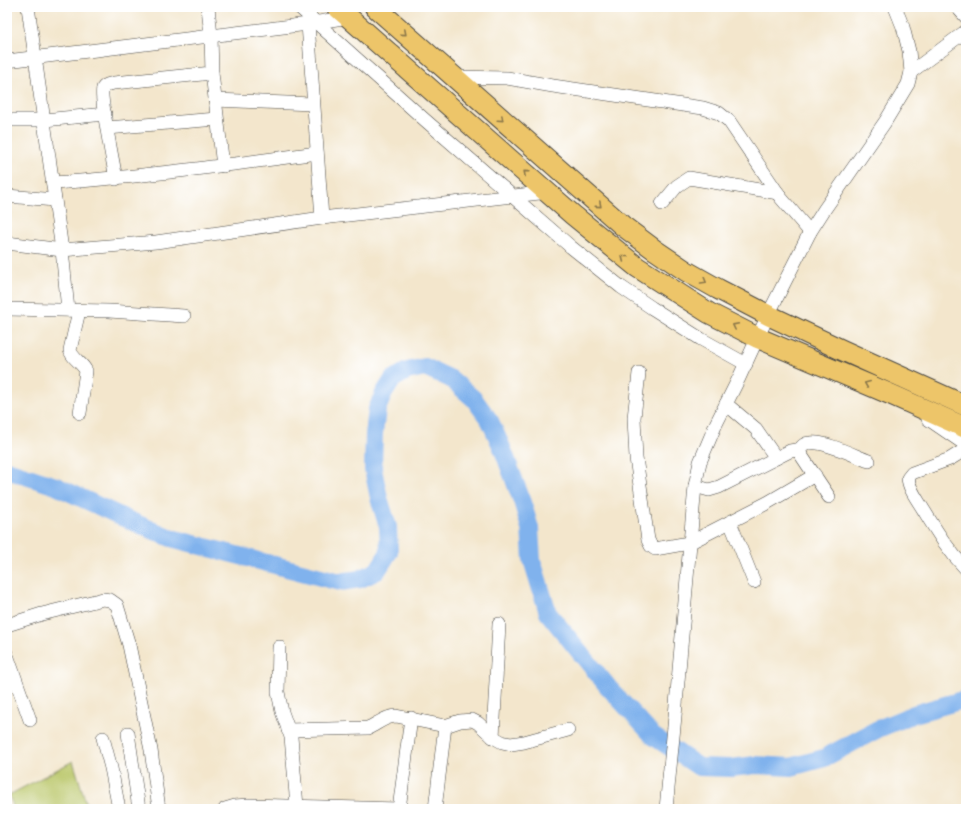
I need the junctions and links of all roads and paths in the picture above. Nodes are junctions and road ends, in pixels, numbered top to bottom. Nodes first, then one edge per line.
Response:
1 (28, 7) edge
2 (208, 7) edge
3 (299, 7) edge
4 (374, 7) edge
5 (895, 7) edge
6 (957, 7) edge
7 (342, 12) edge
8 (966, 17) edge
9 (313, 24) junction
10 (966, 30) edge
11 (211, 36) junction
12 (34, 56) junction
13 (7, 61) edge
14 (911, 72) junction
15 (212, 73) junction
16 (454, 77) junction
17 (215, 100) junction
18 (313, 104) junction
19 (104, 114) junction
20 (217, 119) junction
21 (7, 120) edge
22 (44, 120) junction
23 (107, 128) junction
24 (317, 152) junction
25 (222, 166) junction
26 (116, 179) junction
27 (53, 183) junction
28 (548, 192) junction
29 (778, 193) junction
30 (7, 196) edge
31 (513, 196) junction
32 (55, 200) junction
33 (662, 204) dead end
34 (322, 218) junction
35 (810, 232) junction
36 (7, 243) edge
37 (62, 250) junction
38 (7, 309) edge
39 (74, 310) junction
40 (768, 315) junction
41 (184, 316) dead end
42 (758, 338) junction
43 (746, 364) junction
44 (639, 373) dead end
45 (890, 394) junction
46 (726, 404) junction
47 (966, 406) edge
48 (80, 413) dead end
49 (966, 428) edge
50 (966, 445) edge
51 (966, 449) edge
52 (799, 452) junction
53 (776, 458) junction
54 (869, 461) dead end
55 (815, 475) junction
56 (695, 486) junction
57 (829, 497) dead end
58 (730, 522) junction
59 (689, 543) junction
60 (966, 569) edge
61 (754, 582) dead end
62 (499, 624) dead end
63 (7, 625) edge
64 (279, 647) dead end
65 (7, 655) edge
66 (411, 718) junction
67 (30, 720) dead end
68 (445, 726) junction
69 (288, 730) junction
70 (568, 730) dead end
71 (128, 733) dead end
72 (493, 737) junction
73 (103, 738) dead end
74 (297, 806) junction
75 (119, 809) edge
76 (139, 809) edge
77 (158, 809) edge
78 (225, 809) edge
79 (399, 809) edge
80 (434, 809) edge
81 (666, 809) edge

1 - 12 street
2 - 11 street
3 - 9 street
4 -> 16 highway
5 - 14 street
6 - 8 street
7 - 9 street
28 -> 7 highway
9 - 11 street
9 - 18 street
9 - 31 street
10 - 14 street
11 - 12 street
11 - 15 street
12 - 13 street
12 - 22 street
14 - 35 street
15 - 17 street
15 - 19 street
16 - 29 street
16 -> 40 highway
17 - 18 street
17 - 20 street
18 - 24 street
19 - 22 street
19 - 23 street
20 - 23 street
20 - 25 street
21 - 22 street
22 - 27 street
23 - 26 street
24 - 25 street
24 - 34 street
25 - 26 street
26 - 27 street
27 - 32 street
28 - 31 street
42 -> 28 highway
29 - 33 street
29 - 35 street
30 - 32 street
31 - 34 street
31 - 43 street
32 - 37 street
34 - 37 street
35 - 40 street
36 - 37 street
37 - 39 street
38 - 39 street
39 - 41 street
39 - 48 street
40 - 42 street
40 - 47 highway
42 - 43 street
45 -> 42 highway
43 - 46 street
44 - 59 street
45 - 49 highway
45 - 50 street
46 - 53 street
46 - 56 street
51 - 60 street
52 - 53 street
52 - 54 street
52 - 55 street
53 - 56 street
55 - 57 street
55 - 58 street
56 - 59 street
58 - 59 street
58 - 61 street
59 - 81 street
62 - 72 street
63 - 77 street
64 - 69 street
65 - 67 street
66 - 68 street
66 - 69 street
66 - 79 street
68 - 72 street
68 - 80 street
69 - 74 street
70 - 72 street
71 - 76 street
73 - 75 street
74 - 78 street
74 - 79 street

